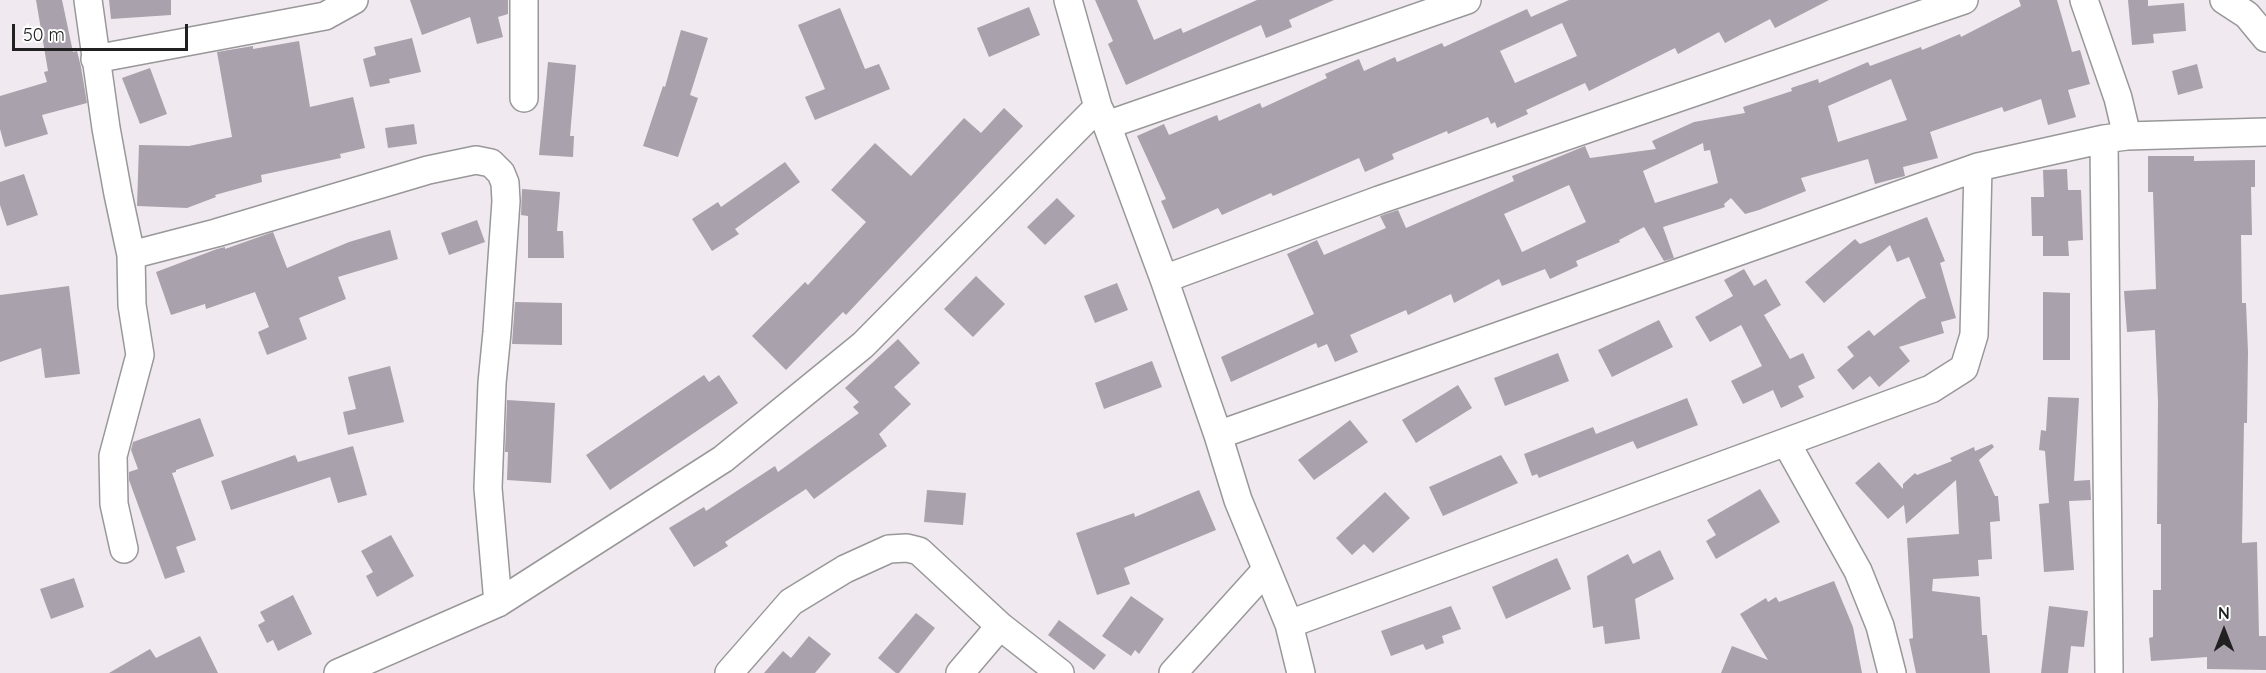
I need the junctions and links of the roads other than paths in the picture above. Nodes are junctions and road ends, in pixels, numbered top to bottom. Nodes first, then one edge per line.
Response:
1 (87, 0) edge
2 (354, 0) edge
3 (524, 0) edge
4 (1068, 0) edge
5 (1467, 0) edge
6 (1964, 0) edge
7 (2084, 0) edge
8 (2224, 0) edge
9 (2266, 38) edge
10 (95, 59) junction
11 (524, 98) dead end
12 (1103, 116) junction
13 (2266, 132) edge
14 (2115, 138) junction
15 (1978, 167) junction
16 (131, 255) junction
17 (1164, 279) junction
18 (1218, 435) junction
19 (1787, 444) junction
20 (124, 549) dead end
21 (1266, 570) junction
22 (498, 603) junction
23 (1288, 624) junction
24 (1000, 626) junction
25 (338, 673) edge
26 (729, 673) edge
27 (960, 673) edge
28 (1060, 673) edge
29 (1173, 673) edge
30 (1301, 673) edge
31 (1892, 673) edge
32 (2109, 673) edge

1 - 10 street
2 - 10 street
3 - 11 street
4 - 12 street
5 - 12 street
6 - 17 street
7 - 14 street
8 - 9 street
10 - 16 street
12 - 17 street
12 - 22 street
13 - 14 street
14 - 15 street
14 - 32 street
15 - 18 street
15 - 19 street
16 - 20 street
16 - 22 street
17 - 18 street
18 - 21 street
19 - 23 street
19 - 31 street
21 - 23 street
21 - 29 street
22 - 25 street
23 - 30 street
24 - 26 street
24 - 27 street
24 - 28 street

